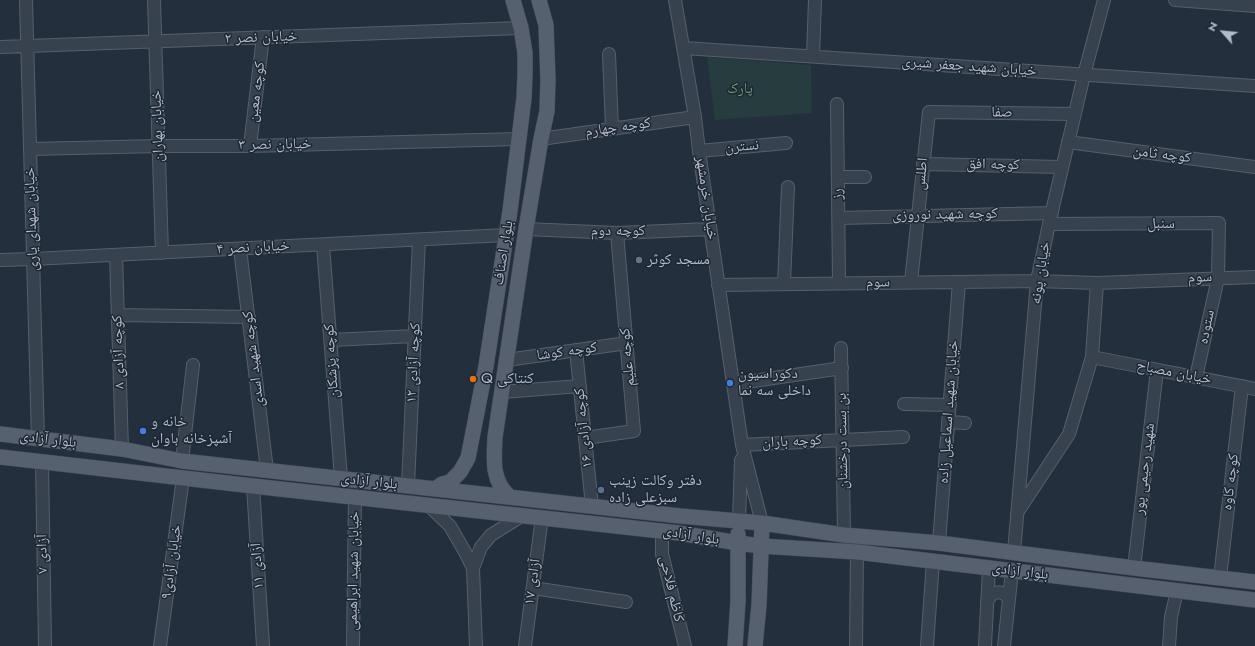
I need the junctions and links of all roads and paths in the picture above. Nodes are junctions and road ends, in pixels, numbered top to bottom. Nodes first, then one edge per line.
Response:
1 (26, 0) edge
2 (154, 0) edge
3 (513, 0) edge
4 (539, 0) edge
5 (675, 0) edge
6 (815, 0) edge
7 (1104, 0) edge
8 (1176, 0) edge
9 (1255, 6) edge
10 (521, 28) junction
11 (263, 37) junction
12 (155, 41) junction
13 (27, 46) junction
14 (0, 47) edge
15 (684, 48) junction
16 (609, 54) dead end
17 (814, 56) junction
18 (1084, 75) junction
19 (1255, 86) edge
20 (837, 104) dead end
21 (928, 112) joint
22 (1075, 114) junction
23 (695, 117) junction
24 (612, 129) junction
25 (519, 139) junction
26 (541, 139) junction
27 (1068, 142) junction
28 (786, 143) dead end
29 (159, 146) junction
30 (250, 146) junction
31 (30, 149) junction
32 (699, 151) junction
33 (923, 164) junction
34 (1062, 167) junction
35 (1255, 167) edge
36 (838, 177) junction
37 (865, 177) dead end
38 (788, 187) dead end
39 (918, 216) junction
40 (839, 218) junction
41 (1050, 219) junction
42 (526, 229) junction
43 (710, 229) junction
44 (618, 232) junction
45 (506, 235) junction
46 (420, 240) junction
47 (323, 244) junction
48 (240, 249) junction
49 (162, 253) junction
50 (116, 255) junction
51 (33, 259) junction
52 (0, 260) edge
53 (1255, 277) edge
54 (1218, 278) junction
55 (1037, 281) junction
56 (911, 282) junction
57 (959, 282) junction
58 (839, 283) junction
59 (1097, 283) junction
60 (718, 284) junction
61 (784, 284) junction
62 (118, 315) junction
63 (249, 317) junction
64 (415, 336) junction
65 (330, 340) junction
66 (627, 343) junction
67 (841, 348) dead end
68 (576, 350) junction
69 (1092, 357) junction
70 (507, 360) junction
71 (193, 365) dead end
72 (842, 368) junction
73 (1157, 370) junction
74 (1196, 377) junction
75 (733, 384) junction
76 (580, 386) junction
77 (1242, 386) junction
78 (1255, 388) edge
79 (502, 392) junction
80 (904, 404) dead end
81 (950, 405) junction
82 (948, 422) junction
83 (965, 423) dead end
84 (0, 434) edge
85 (903, 437) dead end
86 (585, 438) junction
87 (38, 439) junction
88 (843, 440) junction
89 (471, 444) junction
90 (742, 445) junction
91 (495, 447) junction
92 (122, 449) junction
93 (0, 457) edge
94 (182, 461) junction
95 (42, 462) junction
96 (267, 470) junction
97 (183, 478) junction
98 (341, 478) junction
99 (252, 486) junction
100 (408, 486) junction
101 (435, 489) junction
102 (355, 496) junction
103 (510, 497) junction
104 (428, 505) junction
105 (592, 506) junction
106 (1017, 513) junction
107 (523, 515) junction
108 (680, 516) junction
109 (542, 517) junction
110 (739, 521) junction
111 (762, 523) junction
112 (662, 531) junction
113 (827, 532) junction
114 (679, 533) junction
115 (844, 535) junction
116 (738, 543) junction
117 (939, 543) junction
118 (761, 546) junction
119 (826, 551) junction
120 (857, 552) junction
121 (1014, 552) junction
122 (933, 561) junction
123 (473, 568) junction
124 (989, 568) junction
125 (1134, 568) junction
126 (1012, 571) junction
127 (1220, 578) junction
128 (1255, 582) edge
129 (533, 588) junction
130 (1177, 591) junction
131 (1009, 598) junction
132 (1255, 600) edge
133 (738, 601) junction
134 (987, 601) junction
135 (626, 602) dead end
136 (759, 606) junction
137 (45, 646) edge
138 (160, 646) edge
139 (263, 646) edge
140 (353, 646) edge
141 (476, 646) edge
142 (525, 646) edge
143 (685, 646) edge
144 (735, 646) edge
145 (755, 646) edge
146 (856, 646) edge
147 (927, 646) edge
148 (985, 646) edge
149 (1004, 646) edge
150 (1169, 646) edge

1 - 13 street, خیابان شهدای یاری
2 - 12 street, خیابان بهاران
3 - 10 main road, بلوار اصناف
4 - 26 main road, بلوار اصناف
5 - 15 street, خیابان خرمشهر
6 - 17 street
7 - 18 street, خیابان پونه
8 - 9 street
10 - 11 street, خیابان نصر ۲
10 - 25 main road, بلوار اصناف
11 - 12 street, خیابان نصر ۲
11 - 30 street, کوچه معین
12 - 13 street, خیابان نصر ۲
12 - 29 street, خیابان بهاران
13 - 14 street, خیابان نصر ۲
13 - 31 street, خیابان شهدای یاری
15 - 17 street, خیابان شهید جعفر شیری
15 - 23 street, خیابان خرمشهر
16 - 24 street
17 - 18 street, خیابان شهید جعفر شیری
18 - 19 street, خیابان شهید جعفر شیری
18 - 22 street, خیابان پونه
20 - 36 street, رز
21 - 22 street, صفا
21 - 33 street, اطلس
22 - 27 street, خیابان پونه
23 - 24 street, کوچه چهارم
23 - 32 street, خیابان خرمشهر
24 - 26 street, کوچه چهارم
25 - 30 street, خیابان نصر ۳
25 - 45 main road, بلوار اصناف
26 - 42 main road, بلوار اصناف
27 - 34 street, خیابان پونه
27 - 35 street, کوچه ثامن
28 - 32 street, نسترن
29 - 30 street, خیابان نصر ۳
29 - 31 street, خیابان نصر ۳
29 - 49 street, خیابان بهاران
31 - 51 street, خیابان شهدای یاری
32 - 43 street, خیابان خرمشهر
33 - 34 street, کوچه افق
33 - 39 street, اطلس
34 - 41 street, خیابان پونه
36 - 37 street
36 - 40 street, رز
38 - 61 street
39 - 40 street, کوچه شهید نوروزی
39 - 41 street, کوچه شهید نوروزی
39 - 56 street, اطلس
40 - 58 street, رز
41 - 54 street, سنبل
41 - 55 street, خیابان پونه
42 - 44 street, کوچه دوم
42 - 70 main road, بلوار اصناف
43 - 44 street, کوچه دوم
43 - 60 street, خیابان خرمشهر
44 - 66 street, کوچه علیم
45 - 46 street, خیابان نصر ۴
45 - 89 main road, بلوار اصناف
46 - 47 street, خیابان نصر ۴
46 - 64 street, کوچه آزادی ۱۲
47 - 48 street, خیابان نصر ۴
47 - 65 street, کوچه پزشکان
48 - 49 street, خیابان نصر ۴
48 - 63 street, کوچه شهید اسدی
49 - 50 street, خیابان نصر ۴
50 - 51 street, خیابان نصر ۴
50 - 62 street, کوچه آزادی ۸
51 - 52 street, خیابان نصر ۴
51 - 87 street, خیابان شهدای یاری
53 - 54 street, سوم
54 - 59 street, سوم
54 - 74 street, ستوده
55 - 57 street, سوم
55 - 59 street, سوم
55 - 106 street, خیابان پونه
56 - 57 street, سوم
56 - 58 street, سوم
57 - 81 street, خیابان شهید اسماعیل زاده
58 - 61 street, سوم
59 - 69 street
60 - 61 street, سوم
60 - 75 street, خیابان خرمشهر
62 - 63 street
62 - 92 street, کوچه آزادی ۸
63 - 96 street, کوچه شهید اسدی
64 - 65 street
64 - 100 street, کوچه آزادی ۱۲
65 - 98 street, کوچه پزشکان
66 - 68 street, کوچه کوشا
66 - 86 street, کوچه علیم
67 - 72 street, بن بست درخشنان
68 - 70 street, کوچه کوشا
68 - 76 street, کوچه آزادی ۱۶
69 - 73 street, خیابان مصباح
69 - 106 street
70 - 79 main road, بلوار اصناف
71 - 94 street
72 - 75 street
72 - 88 street, بن بست درخشنان
73 - 74 street, خیابان مصباح
73 - 125 street, شهید رحیمی پور
74 - 77 street, خیابان مصباح
75 - 90 street, خیابان خرمشهر
76 - 79 street
76 - 86 street, کوچه آزادی ۱۶
77 - 78 street, خیابان مصباح
77 - 127 street, کوچه کاوه
79 - 91 main road, بلوار اصناف
80 - 81 street
81 - 82 street, خیابان شهید اسماعیل زاده
82 - 83 street
82 - 117 street, خیابان شهید اسماعیل زاده
84 - 87 main road, بلوار آزادی
85 - 88 street, کوچه باران
86 - 105 street, کوچه آزادی ۱۶
87 - 92 main road, بلوار آزادی
88 - 90 street, کوچه باران
88 - 115 street, بن بست درخشنان
89 - 91 main road
89 - 101 main road, بلوار اصناف
90 - 110 street, خیابان خرمشهر
90 - 111 street, خیابان خرمشهر
91 - 103 main road, بلوار اصناف
92 - 94 main road, بلوار آزادی
93 - 95 main road, بلوار آزادی
94 - 96 main road, بلوار آزادی
95 - 97 main road, بلوار آزادی
95 - 137 street, آزادی ۷
96 - 98 main road, بلوار آزادی
97 - 99 main road, بلوار آزادی
97 - 138 street, خیابان آزادی۹
98 - 100 main road, بلوار آزادی
99 - 102 main road, بلوار آزادی
99 - 139 street, آزادی ۱۱
100 - 101 main road, بلوار آزادی
101 - 103 main road, بلوار آزادی
102 - 104 main road, بلوار آزادی
102 - 140 street, خیابان شهید ابراهیمی
103 - 105 main road, بلوار آزادی
104 - 107 main road, بلوار آزادی
104 - 123 street
105 - 108 main road, بلوار آزادی
106 - 121 street, خیابان پونه
107 - 109 main road, بلوار آزادی
107 - 123 street
108 - 110 main road, بلوار آزادی
108 - 114 main road
109 - 112 main road, بلوار آزادی
109 - 129 street, آزادی ۱۷
110 - 111 main road, بلوار آزادی
110 - 116 main road
111 - 113 main road, بلوار آزادی
111 - 118 main road
112 - 114 main road, بلوار آزادی
112 - 143 street, کاظم فلاحی
113 - 115 main road, بلوار آزادی
113 - 119 main road
114 - 116 main road, بلوار آزادی
115 - 117 main road, بلوار آزادی
116 - 118 main road, بلوار آزادی
116 - 133 main road
117 - 121 main road, بلوار آزادی
118 - 119 main road, بلوار آزادی
118 - 136 main road
119 - 120 main road, بلوار آزادی
120 - 122 main road, بلوار آزادی
120 - 146 street
121 - 125 main road, بلوار آزادی
122 - 124 main road, بلوار آزادی
122 - 147 street
123 - 141 street
124 - 126 main road, بلوار آزادی
124 - 134 street
125 - 127 main road, بلوار آزادی
126 - 130 main road, بلوار آزادی
126 - 131 street
127 - 128 main road, بلوار آزادی
129 - 135 street
129 - 142 street, آزادی ۱۷
130 - 132 main road, بلوار آزادی
130 - 150 street
131 - 134 street
131 - 149 street
133 - 136 main road
133 - 144 main road
134 - 148 street
136 - 145 main road

